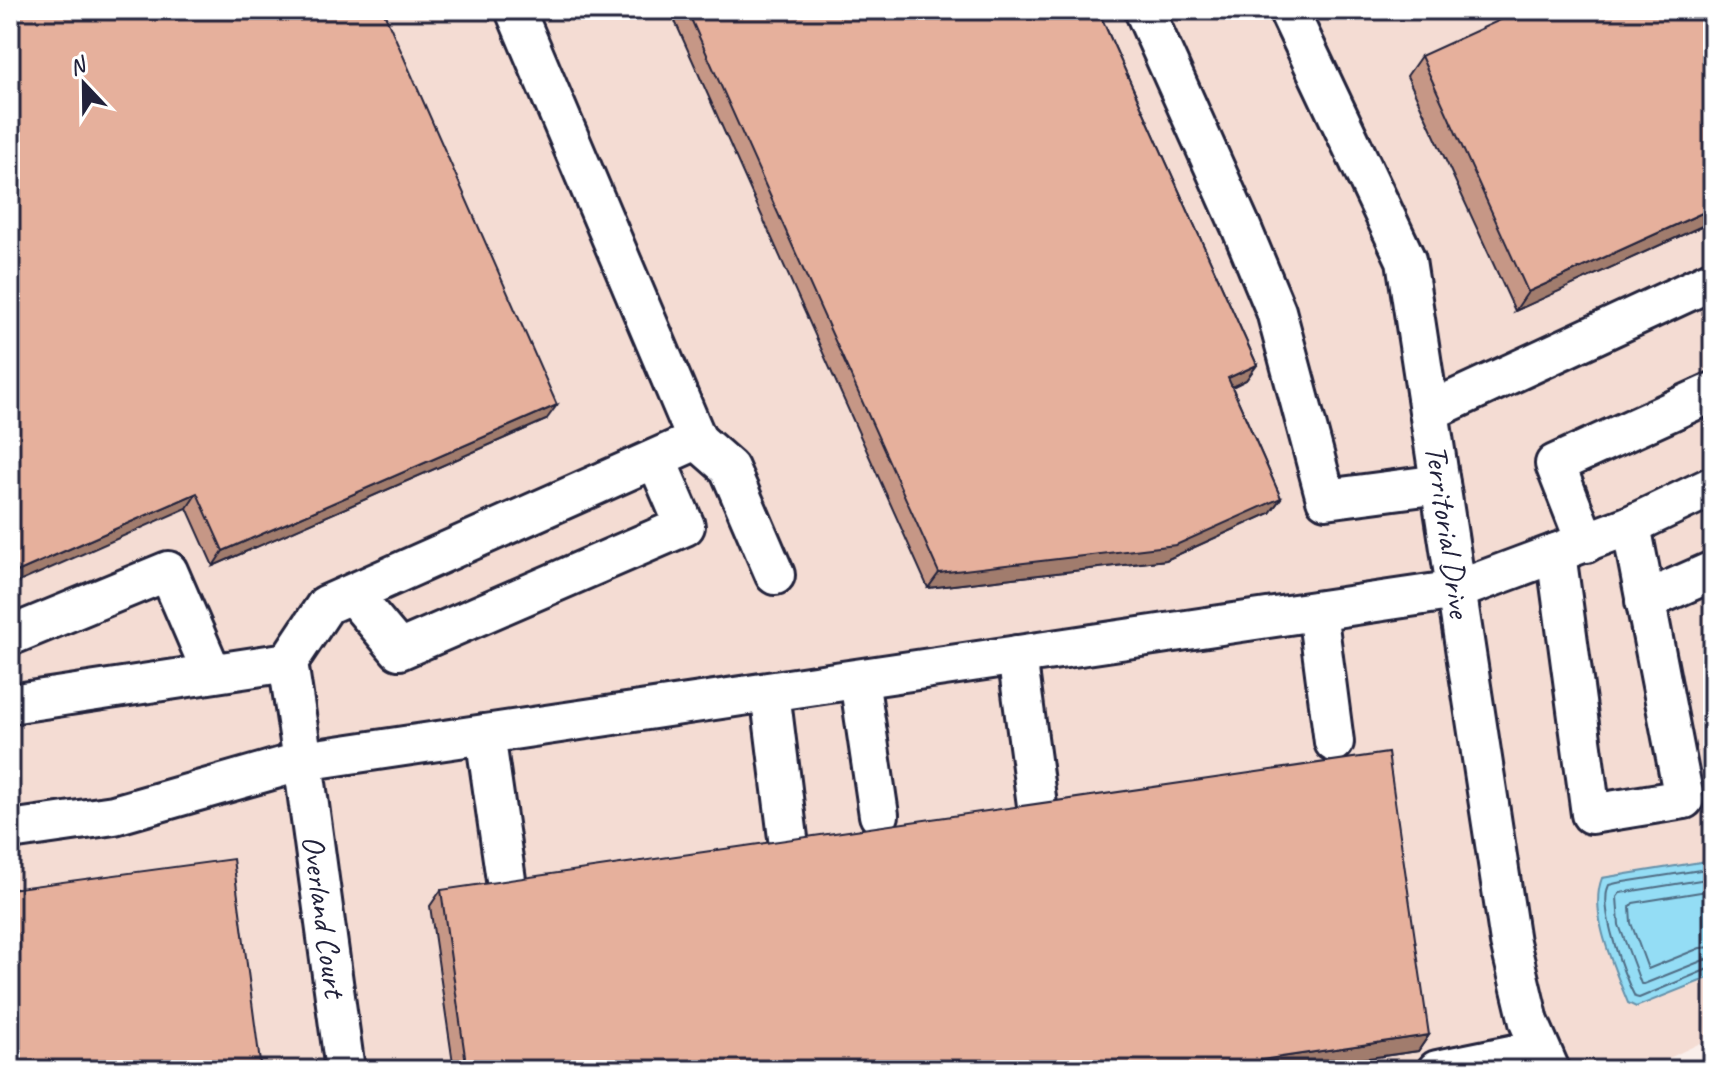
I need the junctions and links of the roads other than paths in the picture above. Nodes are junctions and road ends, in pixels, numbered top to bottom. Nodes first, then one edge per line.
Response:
1 (515, 10) edge
2 (1144, 10) edge
3 (1288, 10) edge
4 (1713, 280) edge
5 (1713, 392) edge
6 (1430, 411) junction
7 (697, 440) junction
8 (656, 459) junction
9 (1440, 484) junction
10 (1713, 486) edge
11 (1631, 525) junction
12 (1571, 548) junction
13 (1713, 571) edge
14 (775, 575) dead end
15 (1457, 590) junction
16 (352, 594) junction
17 (1645, 601) junction
18 (1317, 611) junction
19 (10, 636) edge
20 (1017, 655) junction
21 (288, 662) junction
22 (212, 673) junction
23 (859, 679) junction
24 (770, 692) junction
25 (10, 704) edge
26 (485, 734) junction
27 (1334, 742) dead end
28 (303, 761) junction
29 (1037, 805) edge
30 (879, 815) dead end
31 (10, 830) edge
32 (788, 838) edge
33 (506, 880) edge
34 (1545, 1060) edge
35 (345, 1070) edge
36 (1437, 1070) edge

1 - 7 street
2 - 9 street
3 - 6 street, Territorial Drive
4 - 6 street
5 - 12 street
6 - 9 street, Territorial Drive
7 - 8 street
7 - 14 street
8 - 16 street
8 - 16 street
9 - 15 street, Territorial Drive
10 - 11 street
11 - 12 street
11 - 17 street
12 - 15 street
12 - 17 street
13 - 17 street
15 - 18 street
15 - 34 street, Territorial Drive
16 - 21 street
18 - 20 street
18 - 27 street
19 - 22 street
20 - 23 street
20 - 29 street
21 - 22 street
21 - 28 street, Overland Court
22 - 25 street
23 - 24 street
23 - 30 street
24 - 26 street
24 - 32 street
26 - 28 street
26 - 33 street
28 - 31 street
28 - 35 street, Overland Court
34 - 36 street

